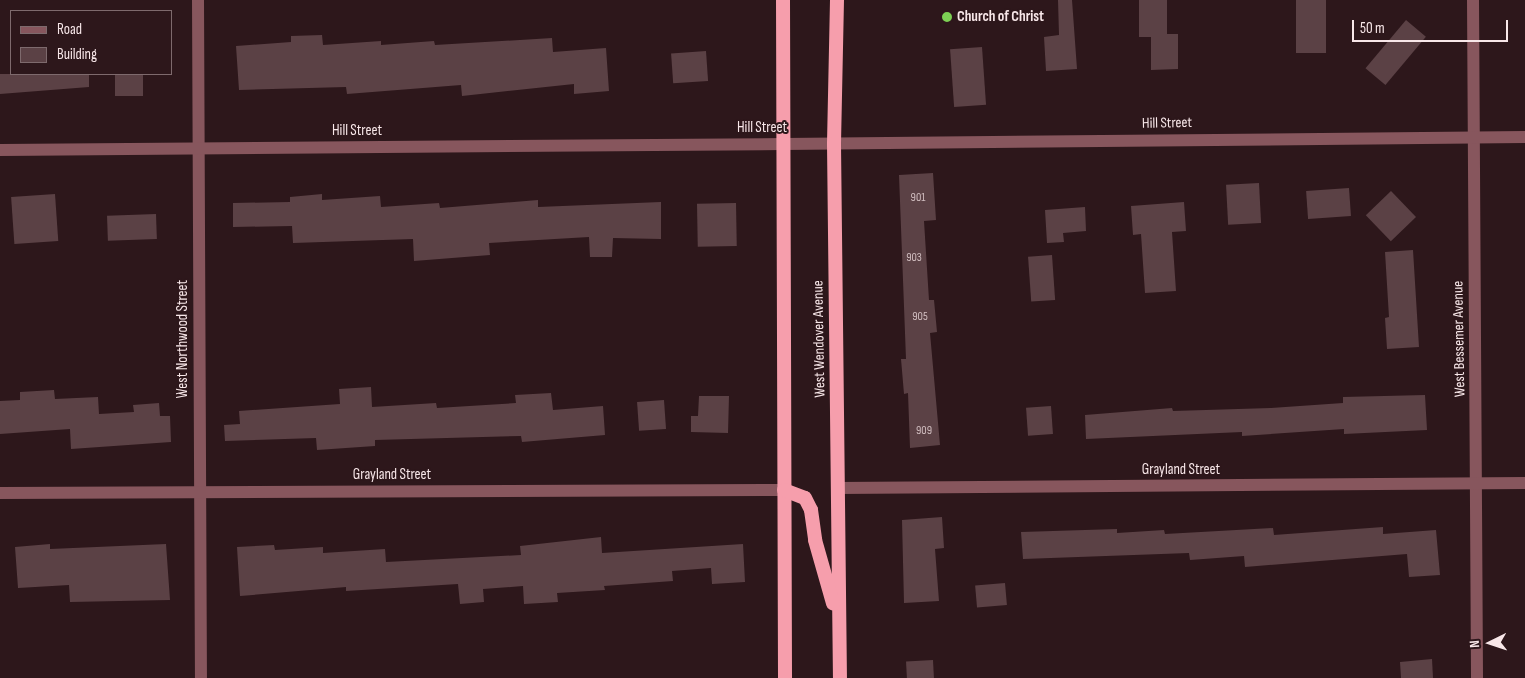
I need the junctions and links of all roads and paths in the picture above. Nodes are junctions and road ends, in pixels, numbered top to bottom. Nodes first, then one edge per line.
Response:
1 (198, 0) edge
2 (783, 0) edge
3 (837, 0) edge
4 (1472, 0) edge
5 (1474, 137) junction
6 (1525, 137) edge
7 (783, 144) junction
8 (834, 144) junction
9 (199, 149) junction
10 (0, 150) edge
11 (1477, 483) junction
12 (1525, 483) edge
13 (837, 488) junction
14 (784, 490) junction
15 (199, 492) junction
16 (0, 493) edge
17 (838, 620) junction
18 (201, 678) edge
19 (785, 678) edge
20 (840, 678) edge
21 (1478, 678) edge

1 - 9 street, West Northwood Street
2 - 7 highway
3 - 8 highway, West Wendover Avenue
4 - 5 street, West Bessemer Avenue
5 - 6 street, Hill Street
5 - 8 street, Hill Street
5 - 11 street, West Bessemer Avenue
7 - 8 street, Hill Street
7 - 9 street, Hill Street
7 - 14 highway
8 - 13 highway, West Wendover Avenue
9 - 10 street, Hill Street
9 - 15 street, West Northwood Street
11 - 12 street, Grayland Street
11 - 13 street, Grayland Street
11 - 21 street, West Bessemer Avenue
13 - 17 highway, West Wendover Avenue
14 - 15 street, Grayland Street
14 - 17 highway
14 - 19 highway
15 - 16 street, Grayland Street
15 - 18 street, West Northwood Street
17 - 20 highway, West Wendover Avenue

